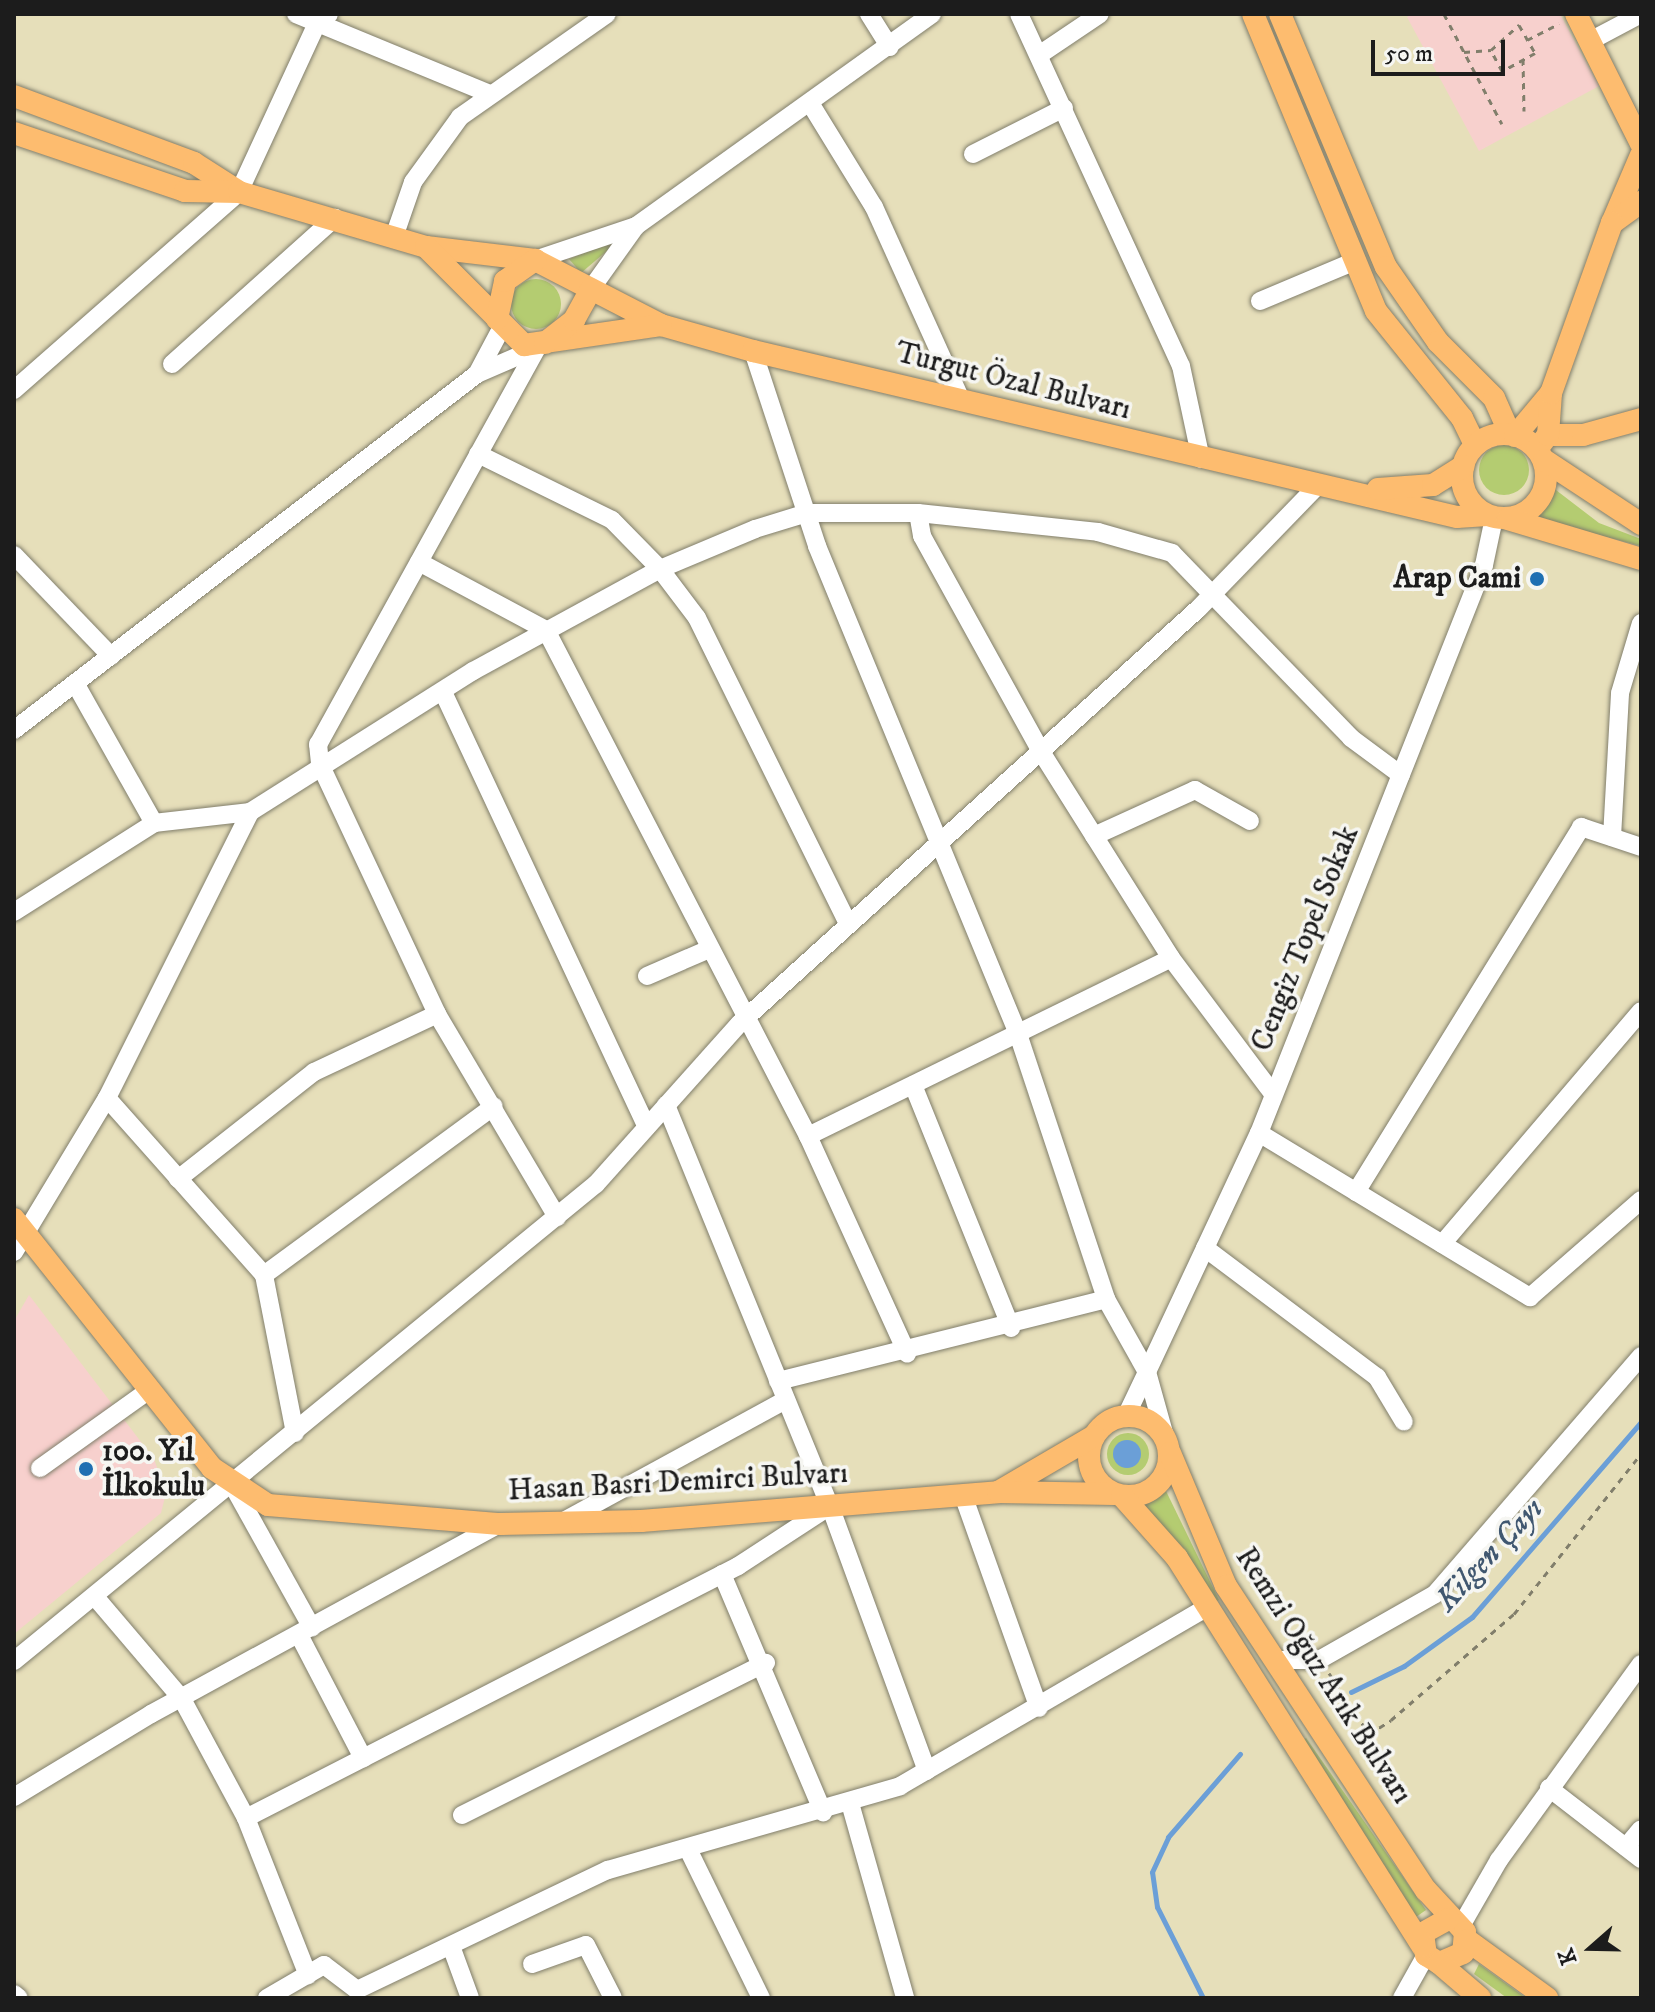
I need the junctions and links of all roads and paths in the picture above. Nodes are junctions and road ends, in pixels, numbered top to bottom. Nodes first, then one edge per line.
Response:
1 (296, 14) edge
2 (607, 14) edge
3 (869, 14) edge
4 (932, 14) edge
5 (1019, 14) edge
6 (1100, 14) edge
7 (1253, 14) edge
8 (1280, 14) edge
9 (1444, 14) edge
10 (1641, 14) edge
11 (1577, 15) edge
12 (323, 18) edge
13 (1527, 40) junction
14 (1590, 41) junction
15 (890, 47) junction
16 (1491, 50) junction
17 (1464, 52) junction
18 (1039, 55) junction
19 (1523, 59) junction
20 (490, 94) junction
21 (14, 96) edge
22 (810, 103) junction
23 (1064, 108) junction
24 (1524, 111) dead end
25 (1502, 124) dead end
26 (14, 133) edge
27 (1638, 134) edge
28 (973, 154) dead end
29 (1641, 155) edge
30 (239, 192) junction
31 (1641, 202) edge
32 (335, 218) junction
33 (1612, 223) junction
34 (636, 226) junction
35 (394, 237) junction
36 (426, 247) junction
37 (535, 260) junction
38 (1355, 261) junction
39 (591, 289) junction
40 (1260, 301) dead end
41 (500, 323) junction
42 (661, 325) junction
43 (537, 348) junction
44 (753, 351) junction
45 (172, 364) dead end
46 (477, 374) junction
47 (17, 383) edge
48 (1551, 393) junction
49 (961, 400) junction
50 (1641, 419) edge
51 (1512, 435) junction
52 (1475, 445) junction
53 (1543, 448) junction
54 (478, 454) junction
55 (1201, 459) junction
56 (1463, 466) junction
57 (1319, 484) junction
58 (1353, 490) junction
59 (807, 513) junction
60 (918, 513) junction
61 (1496, 517) junction
62 (1641, 524) edge
63 (14, 555) edge
64 (1641, 559) edge
65 (419, 562) junction
66 (660, 569) junction
67 (1215, 591) junction
68 (1641, 623) edge
69 (546, 630) junction
70 (111, 656) junction
71 (75, 683) junction
72 (443, 692) junction
73 (14, 730) edge
74 (1040, 750) junction
75 (320, 764) junction
76 (1401, 775) junction
77 (250, 812) junction
78 (1250, 821) dead end
79 (154, 823) junction
80 (1094, 836) junction
81 (1612, 837) junction
82 (938, 841) junction
83 (1641, 847) edge
84 (14, 912) edge
85 (848, 924) junction
86 (709, 949) junction
87 (1171, 958) junction
88 (647, 976) dead end
89 (1641, 1011) edge
90 (437, 1014) junction
91 (744, 1019) junction
92 (1018, 1034) junction
93 (913, 1085) junction
94 (1274, 1095) junction
95 (107, 1098) junction
96 (666, 1105) junction
97 (494, 1106) junction
98 (647, 1127) junction
99 (1259, 1133) junction
100 (808, 1136) junction
101 (178, 1179) junction
102 (1356, 1192) junction
103 (1641, 1200) edge
104 (557, 1217) junction
105 (18, 1235) edge
106 (1442, 1244) junction
107 (1205, 1248) junction
108 (264, 1275) junction
109 (1106, 1299) junction
110 (1011, 1328) junction
111 (907, 1353) junction
112 (1641, 1356) edge
113 (1147, 1372) junction
114 (778, 1381) junction
115 (148, 1391) junction
116 (786, 1400) junction
117 (1126, 1416) junction
118 (1404, 1422) dead end
119 (295, 1433) junction
120 (1094, 1436) junction
121 (1168, 1447) junction
122 (1641, 1454) edge
123 (40, 1468) dead end
124 (233, 1486) junction
125 (998, 1492) junction
126 (963, 1495) junction
127 (1118, 1495) junction
128 (830, 1506) junction
129 (560, 1523) junction
130 (500, 1524) junction
131 (722, 1574) junction
132 (96, 1598) junction
133 (1207, 1607) junction
134 (306, 1631) junction
135 (1274, 1660) junction
136 (14, 1661) edge
137 (766, 1663) junction
138 (1641, 1664) edge
139 (1333, 1678) dead end
140 (182, 1699) junction
141 (1039, 1708) junction
142 (363, 1758) junction
143 (927, 1771) junction
144 (1549, 1788) junction
145 (14, 1797) edge
146 (850, 1803) junction
147 (823, 1812) junction
148 (462, 1815) dead end
149 (246, 1818) junction
150 (1641, 1829) edge
151 (1626, 1847) junction
152 (688, 1849) junction
153 (1641, 1859) edge
154 (1458, 1928) junction
155 (451, 1946) junction
156 (1429, 1955) junction
157 (532, 1964) dead end
158 (308, 1975) junction
159 (14, 1994) edge
160 (904, 1997) edge
161 (1476, 1997) edge
162 (19, 1998) edge
163 (267, 1998) edge
164 (470, 1998) edge
165 (613, 1998) edge
166 (761, 1998) edge
167 (1402, 1998) edge
168 (1547, 1998) edge

1 - 12 street
2 - 20 street
3 - 15 street
4 - 15 street
5 - 18 street
6 - 18 street
7 - 38 main road
8 - 51 main road
9 - 17 path
10 - 14 street
11 - 13 path
11 - 14 main road
12 - 20 street
12 - 30 street
13 - 16 path
13 - 19 path
14 - 27 main road
15 - 22 street
16 - 17 path
16 - 19 path
17 - 25 path
18 - 23 street
19 - 24 path
20 - 35 street
21 - 30 main road, Turgut Özal Bulvarı
22 - 34 street
22 - 49 street
23 - 28 street
23 - 55 street
26 - 30 main road, Turgut Özal Bulvarı
29 - 33 main road
30 - 32 main road, Turgut Özal Bulvarı
30 - 47 street
31 - 33 main road
32 - 35 main road, Turgut Özal Bulvarı
32 - 45 street
33 - 48 main road
34 - 37 street
34 - 39 street
35 - 36 main road, Turgut Özal Bulvarı
36 - 37 main road, Turgut Özal Bulvarı
36 - 41 main road, Turgut Özal Bulvarı
37 - 39 main road, Turgut Özal Bulvarı
37 - 41 main road
38 - 40 street
38 - 52 main road
39 - 42 main road, Turgut Özal Bulvarı
39 - 43 main road
41 - 43 main road, Turgut Özal Bulvarı
41 - 46 street
42 - 43 main road, Turgut Özal Bulvarı
42 - 44 main road, Turgut Özal Bulvarı
43 - 46 street
43 - 54 street
44 - 49 main road, Turgut Özal Bulvarı
44 - 59 street
46 - 70 street
48 - 51 main road
48 - 53 main road
49 - 55 main road, Turgut Özal Bulvarı
50 - 53 main road
51 - 52 main road
51 - 53 main road
52 - 56 main road, Turgut Özal Bulvarı
53 - 61 main road
53 - 62 main road
54 - 65 street
54 - 66 street
55 - 57 main road, Turgut Özal Bulvarı
56 - 58 main road, Turgut Özal Bulvarı
56 - 61 main road
57 - 58 main road, Turgut Özal Bulvarı
57 - 67 street
58 - 61 main road, Turgut Özal Bulvarı
59 - 60 street
59 - 66 street
59 - 82 street
60 - 67 street
60 - 74 street
61 - 64 main road, Turgut Özal Bulvarı
61 - 76 street, Cengiz Topel Sokak
63 - 70 street
65 - 69 street
65 - 75 street
66 - 69 street
66 - 85 street
67 - 74 street
67 - 76 street
68 - 81 street
69 - 72 street
69 - 86 street
70 - 71 street
71 - 73 street
71 - 79 street
72 - 75 street
72 - 98 street
74 - 80 street
74 - 82 street
75 - 77 street
75 - 90 street
76 - 94 street, Cengiz Topel Sokak
77 - 79 street
77 - 95 street
78 - 80 street
79 - 84 street
80 - 87 street
81 - 83 street
81 - 102 street
82 - 85 street
82 - 92 street
85 - 91 street
86 - 88 street
86 - 91 street
87 - 92 street
87 - 94 street
89 - 106 street
90 - 97 street
90 - 101 street
91 - 96 street
91 - 100 street
92 - 93 street
92 - 109 street
93 - 100 street
93 - 110 street
94 - 99 street, Cengiz Topel Sokak
95 - 101 street
95 - 105 street
96 - 98 street
96 - 114 street
97 - 104 street
97 - 108 street
98 - 104 street
99 - 102 street
99 - 107 street, Cengiz Topel Sokak
100 - 111 street
101 - 108 street
102 - 106 street
103 - 106 street
104 - 119 street
105 - 115 main road, Hasan Basri Demirci Bulvarı
107 - 113 street, Cengiz Topel Sokak
107 - 118 street
108 - 119 street
109 - 110 street
109 - 113 street
110 - 111 street
111 - 114 street
112 - 135 street
113 - 117 street, Cengiz Topel Sokak
113 - 121 street
114 - 116 street
115 - 123 street
115 - 124 main road, Hasan Basri Demirci Bulvarı
116 - 128 street
116 - 129 street
117 - 120 main road
117 - 121 main road
119 - 124 street
120 - 125 main road, Hasan Basri Demirci Bulvarı
120 - 127 main road, Remzi Oğuz Arık Bulvarı
121 - 127 main road
121 - 135 main road, Remzi Oğuz Arık Bulvarı
122 - 139 path
124 - 130 main road, Hasan Basri Demirci Bulvarı
124 - 132 street
124 - 134 street
125 - 126 main road, Hasan Basri Demirci Bulvarı
125 - 127 main road, Hasan Basri Demirci Bulvarı
126 - 128 main road, Hasan Basri Demirci Bulvarı
126 - 141 street
127 - 133 main road, Remzi Oğuz Arık Bulvarı
128 - 129 main road, Hasan Basri Demirci Bulvarı
128 - 131 street
128 - 143 street
129 - 130 main road, Hasan Basri Demirci Bulvarı
130 - 134 street
131 - 137 street
131 - 142 street
132 - 136 street
132 - 140 street
133 - 141 street
133 - 156 main road, Remzi Oğuz Arık Bulvarı
134 - 140 street
134 - 142 street
135 - 154 main road, Remzi Oğuz Arık Bulvarı
137 - 147 street
137 - 148 street
138 - 144 street
140 - 145 street
140 - 149 street
141 - 143 street
142 - 149 street
143 - 146 street
144 - 151 street
144 - 154 street
146 - 147 street
146 - 160 street
147 - 152 street
149 - 158 street
150 - 151 street
151 - 153 street
152 - 155 street
152 - 166 street
154 - 156 main road
154 - 156 main road
154 - 168 main road, Remzi Oğuz Arık Bulvarı
155 - 158 street
155 - 164 street
156 - 161 main road, Remzi Oğuz Arık Bulvarı
156 - 167 street
157 - 165 street
158 - 163 street
159 - 162 street

